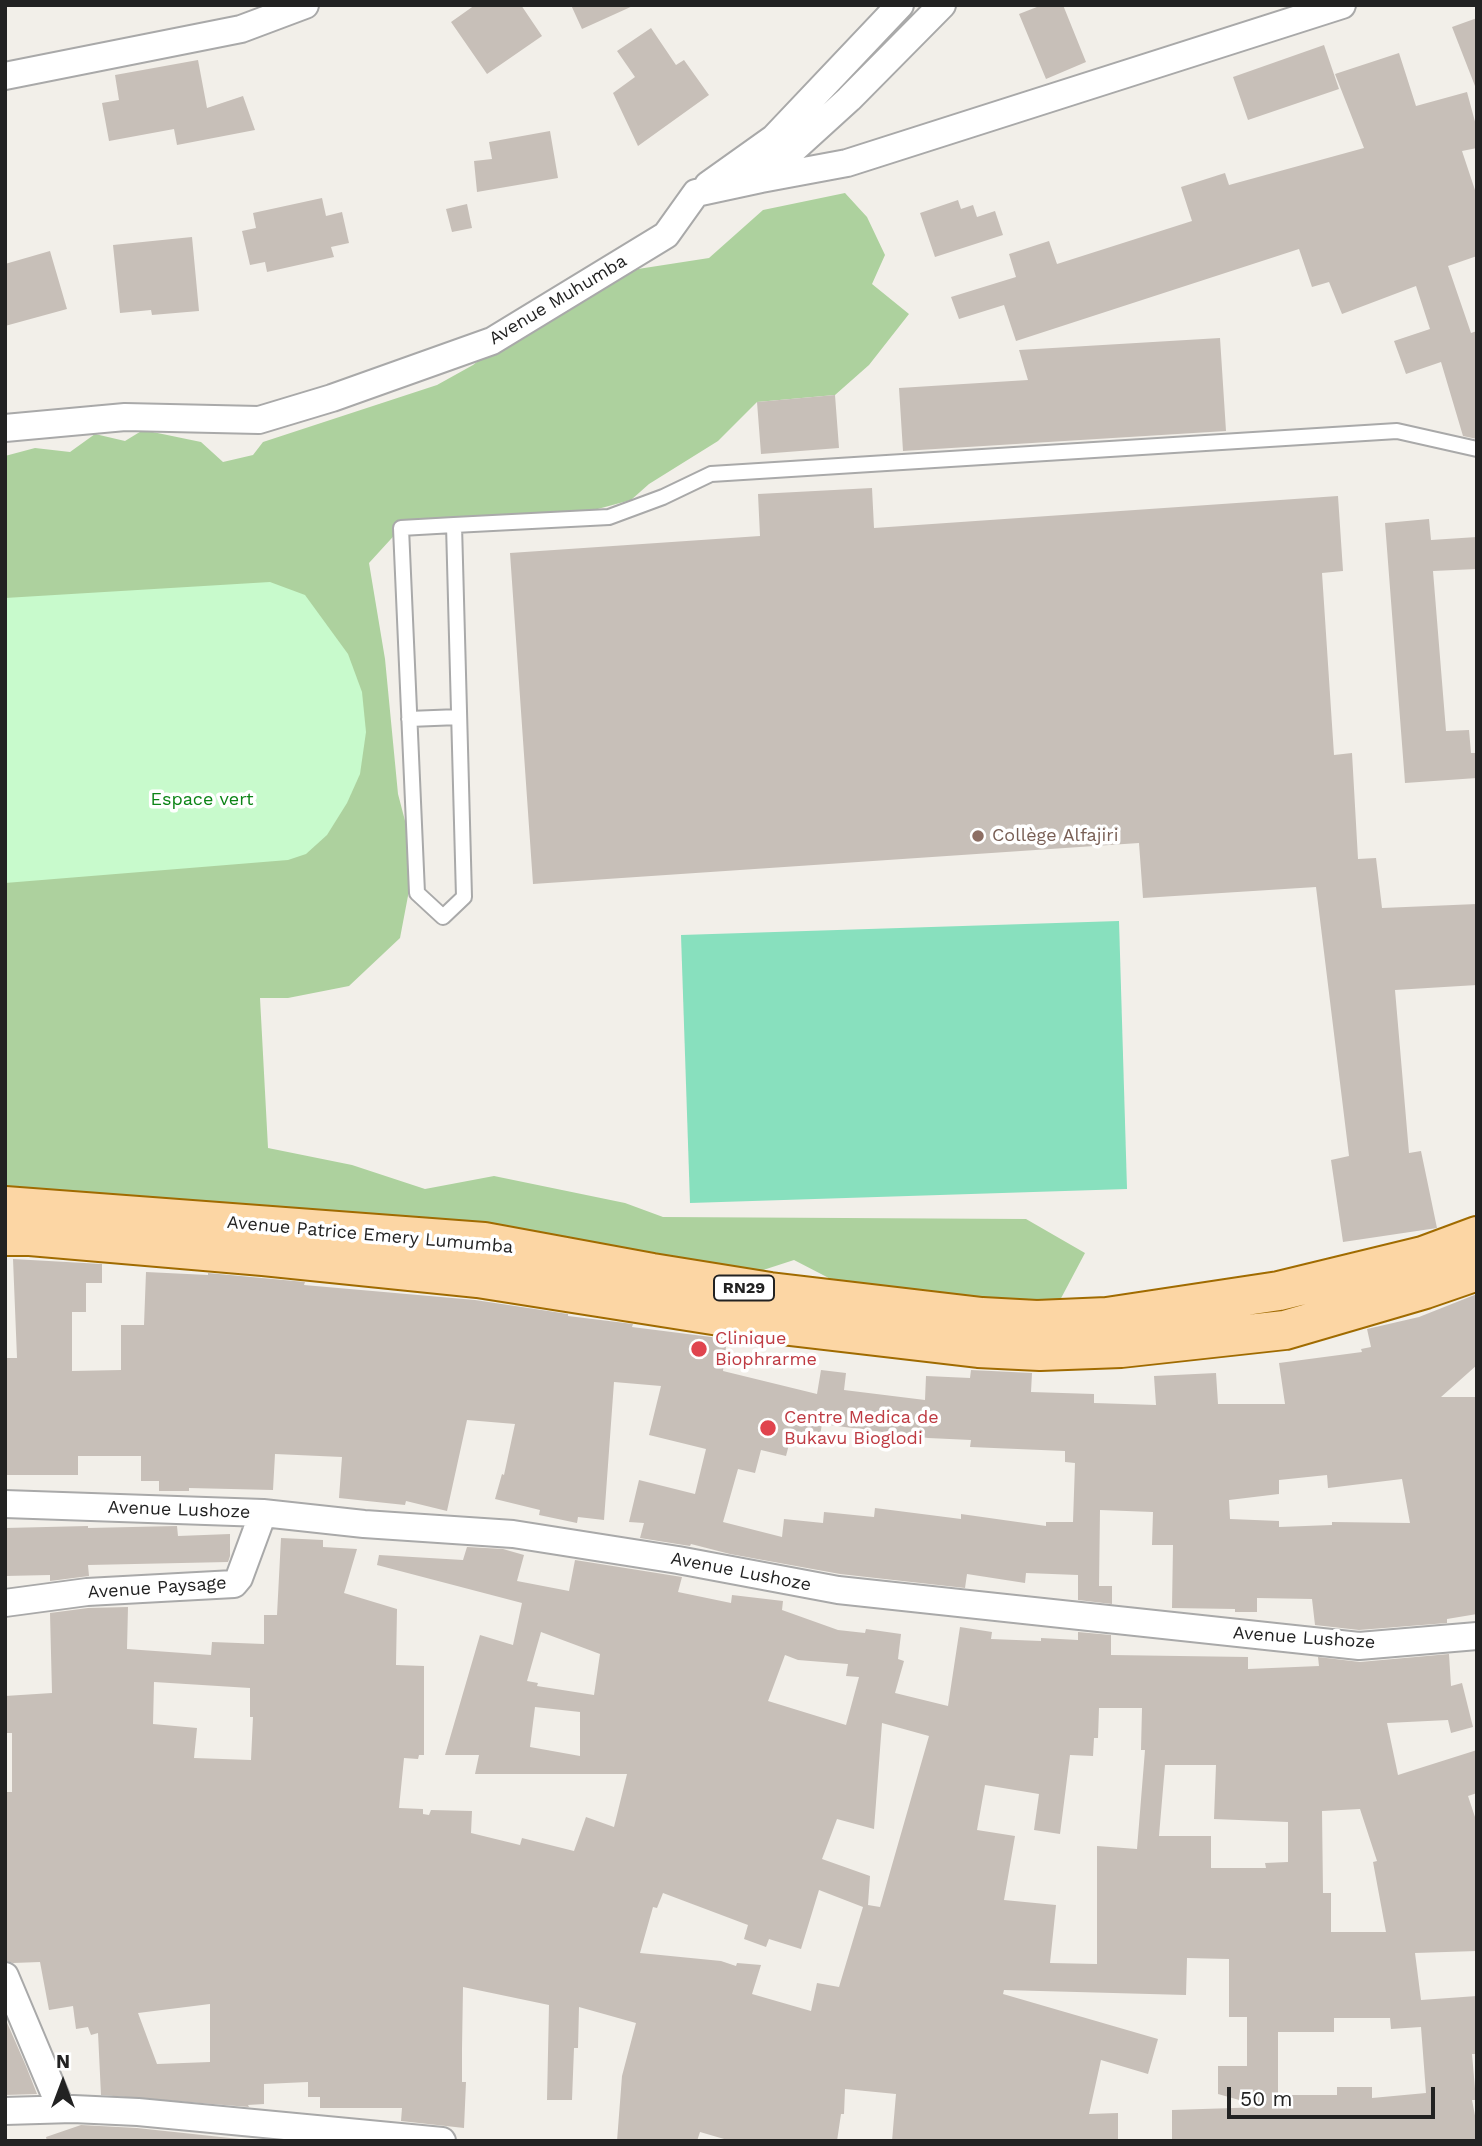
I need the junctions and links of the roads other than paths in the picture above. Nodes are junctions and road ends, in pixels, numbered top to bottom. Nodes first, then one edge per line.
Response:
1 (305, 5) edge
2 (900, 5) edge
3 (942, 5) edge
4 (1342, 5) edge
5 (5, 76) edge
6 (761, 179) junction
7 (696, 193) junction
8 (5, 428) edge
9 (1477, 449) edge
10 (454, 526) junction
11 (459, 717) junction
12 (409, 719) junction
13 (5, 1206) edge
14 (5, 1236) edge
15 (1477, 1236) edge
16 (481, 1260) junction
17 (1477, 1271) edge
18 (1279, 1291) junction
19 (1285, 1330) junction
20 (5, 1504) edge
21 (263, 1513) junction
22 (5, 1603) edge
23 (1477, 1636) edge
24 (5, 1976) edge
25 (61, 2109) junction
26 (5, 2110) edge
27 (442, 2141) edge

1 - 5 street
2 - 7 street, Avenue Muhumba
3 - 6 street
4 - 6 street
6 - 7 street
7 - 8 street, Avenue Muhumba
9 - 10 lane
10 - 11 lane
10 - 12 lane
11 - 12 lane
11 - 12 lane
13 - 16 main road, Avenue Patrice Emery Lumumba / RN29
14 - 16 main road, Avenue Patrice Emery Lumumba / RN29
15 - 18 main road, Avenue Patrice Emery Lumumba / RN29
16 - 18 main road, Avenue Patrice Emery Lumumba / RN29
16 - 19 main road, Avenue Patrice Emery Lumumba / RN29
17 - 19 main road, Avenue Patrice Emery Lumumba / RN29
18 - 19 main road
20 - 21 street, Avenue Lushoze
21 - 22 street, Avenue Paysage
21 - 23 street, Avenue Lushoze
24 - 25 street
25 - 26 street
25 - 27 street

